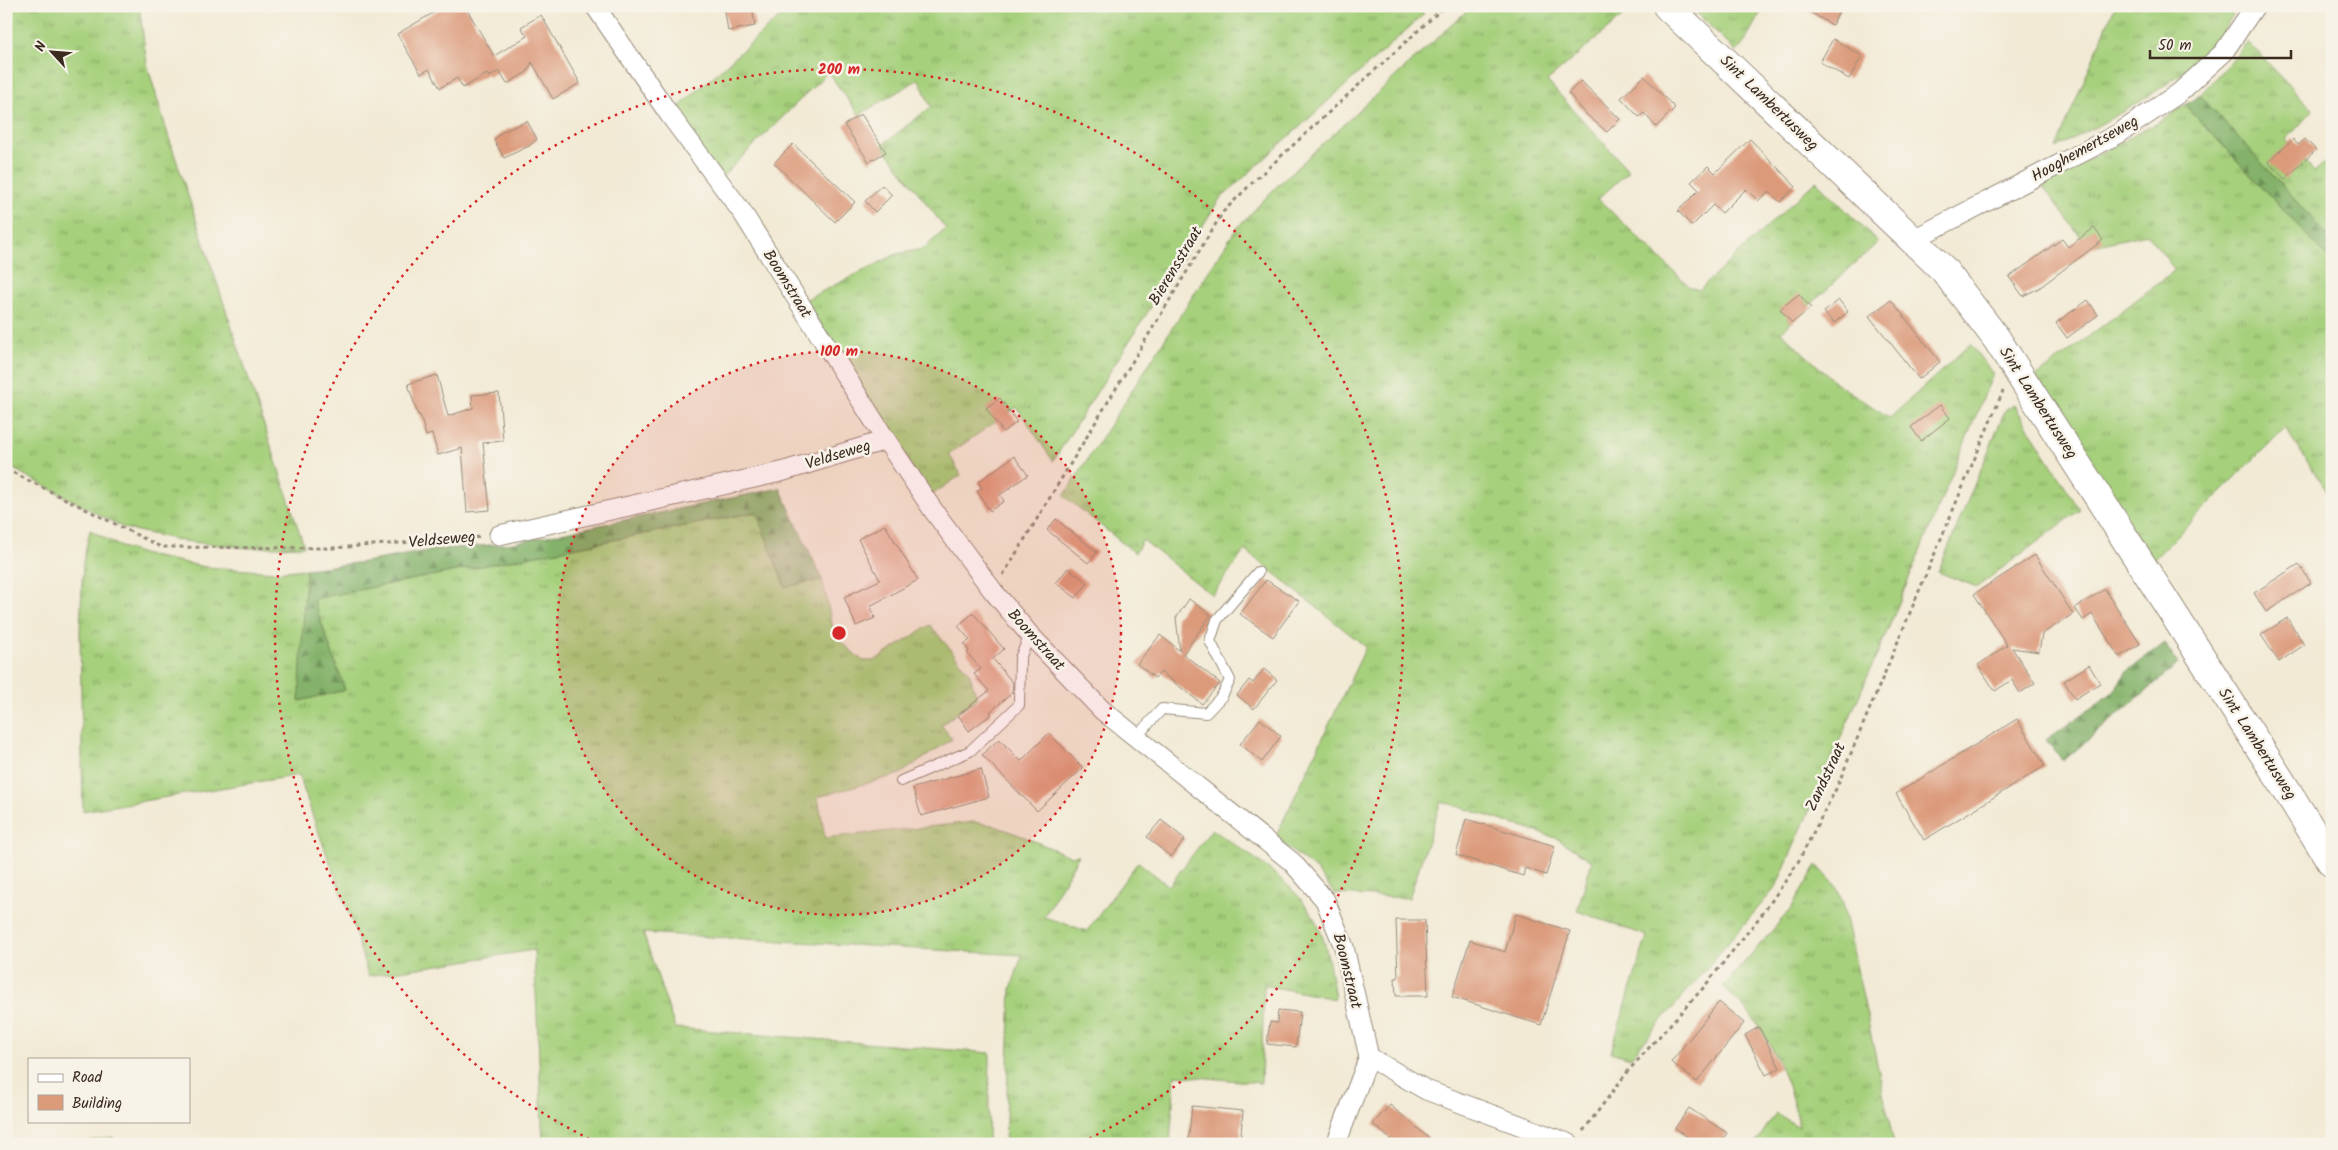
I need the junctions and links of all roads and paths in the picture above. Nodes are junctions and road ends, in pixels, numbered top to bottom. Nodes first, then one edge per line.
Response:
1 (595, 6) edge
2 (1445, 6) edge
3 (1667, 6) edge
4 (2255, 6) edge
5 (1912, 240) junction
6 (2016, 369) junction
7 (886, 440) junction
8 (6, 469) edge
9 (499, 535) joint
10 (1258, 572) dead end
11 (993, 591) junction
12 (1030, 635) junction
13 (1136, 737) junction
14 (901, 781) dead end
15 (2332, 863) edge
16 (1369, 1057) junction
17 (1574, 1140) edge
18 (1336, 1144) edge

1 - 7 street, Boomstraat
2 - 11 path, Bierensstraat
3 - 5 street, Sint Lambertusweg
4 - 5 street, Hooghemertseweg
5 - 6 street, Sint Lambertusweg
6 - 15 street, Sint Lambertusweg
6 - 17 path, Zandstraat
7 - 9 street, Veldseweg
7 - 11 street, Boomstraat
8 - 9 path, Veldseweg
10 - 13 lane
11 - 12 street, Boomstraat
12 - 13 street, Boomstraat
12 - 14 lane
13 - 16 street, Boomstraat
16 - 17 street
16 - 18 street

